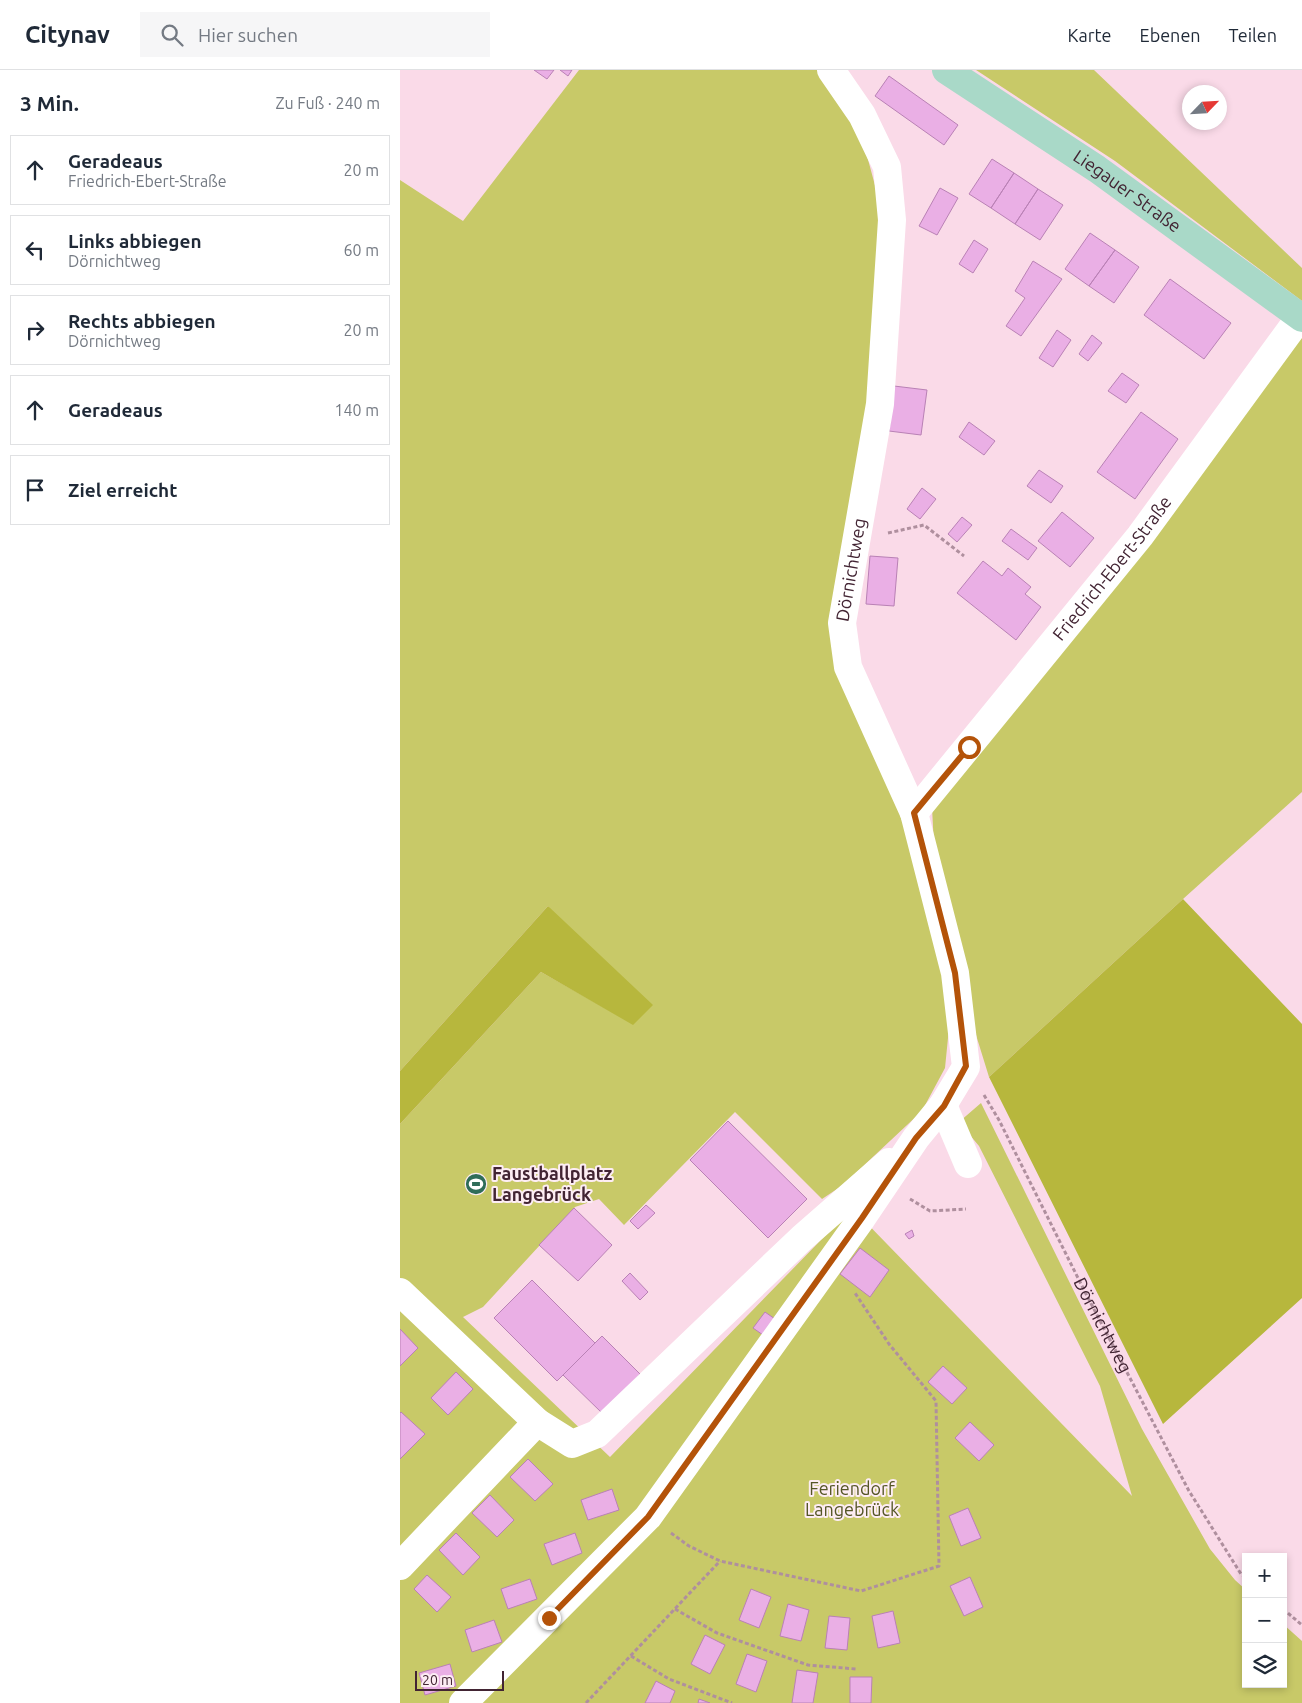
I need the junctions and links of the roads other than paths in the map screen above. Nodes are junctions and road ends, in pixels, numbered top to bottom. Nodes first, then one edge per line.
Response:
1 (831, 70) edge
2 (946, 70) edge
3 (1301, 318) edge
4 (914, 813) junction
5 (944, 1106) junction
6 (916, 1138) junction
7 (968, 1164) dead end
8 (400, 1292) edge
9 (537, 1422) junction
10 (400, 1566) edge
11 (463, 1703) edge

1 - 4 street, Dörnichtweg
2 - 3 main road, Liegauer Straße
3 - 4 street, Friedrich-Ebert-Straße
4 - 5 street, Dörnichtweg
5 - 6 street
5 - 7 street
6 - 9 street
6 - 11 street
8 - 9 street
9 - 10 street

